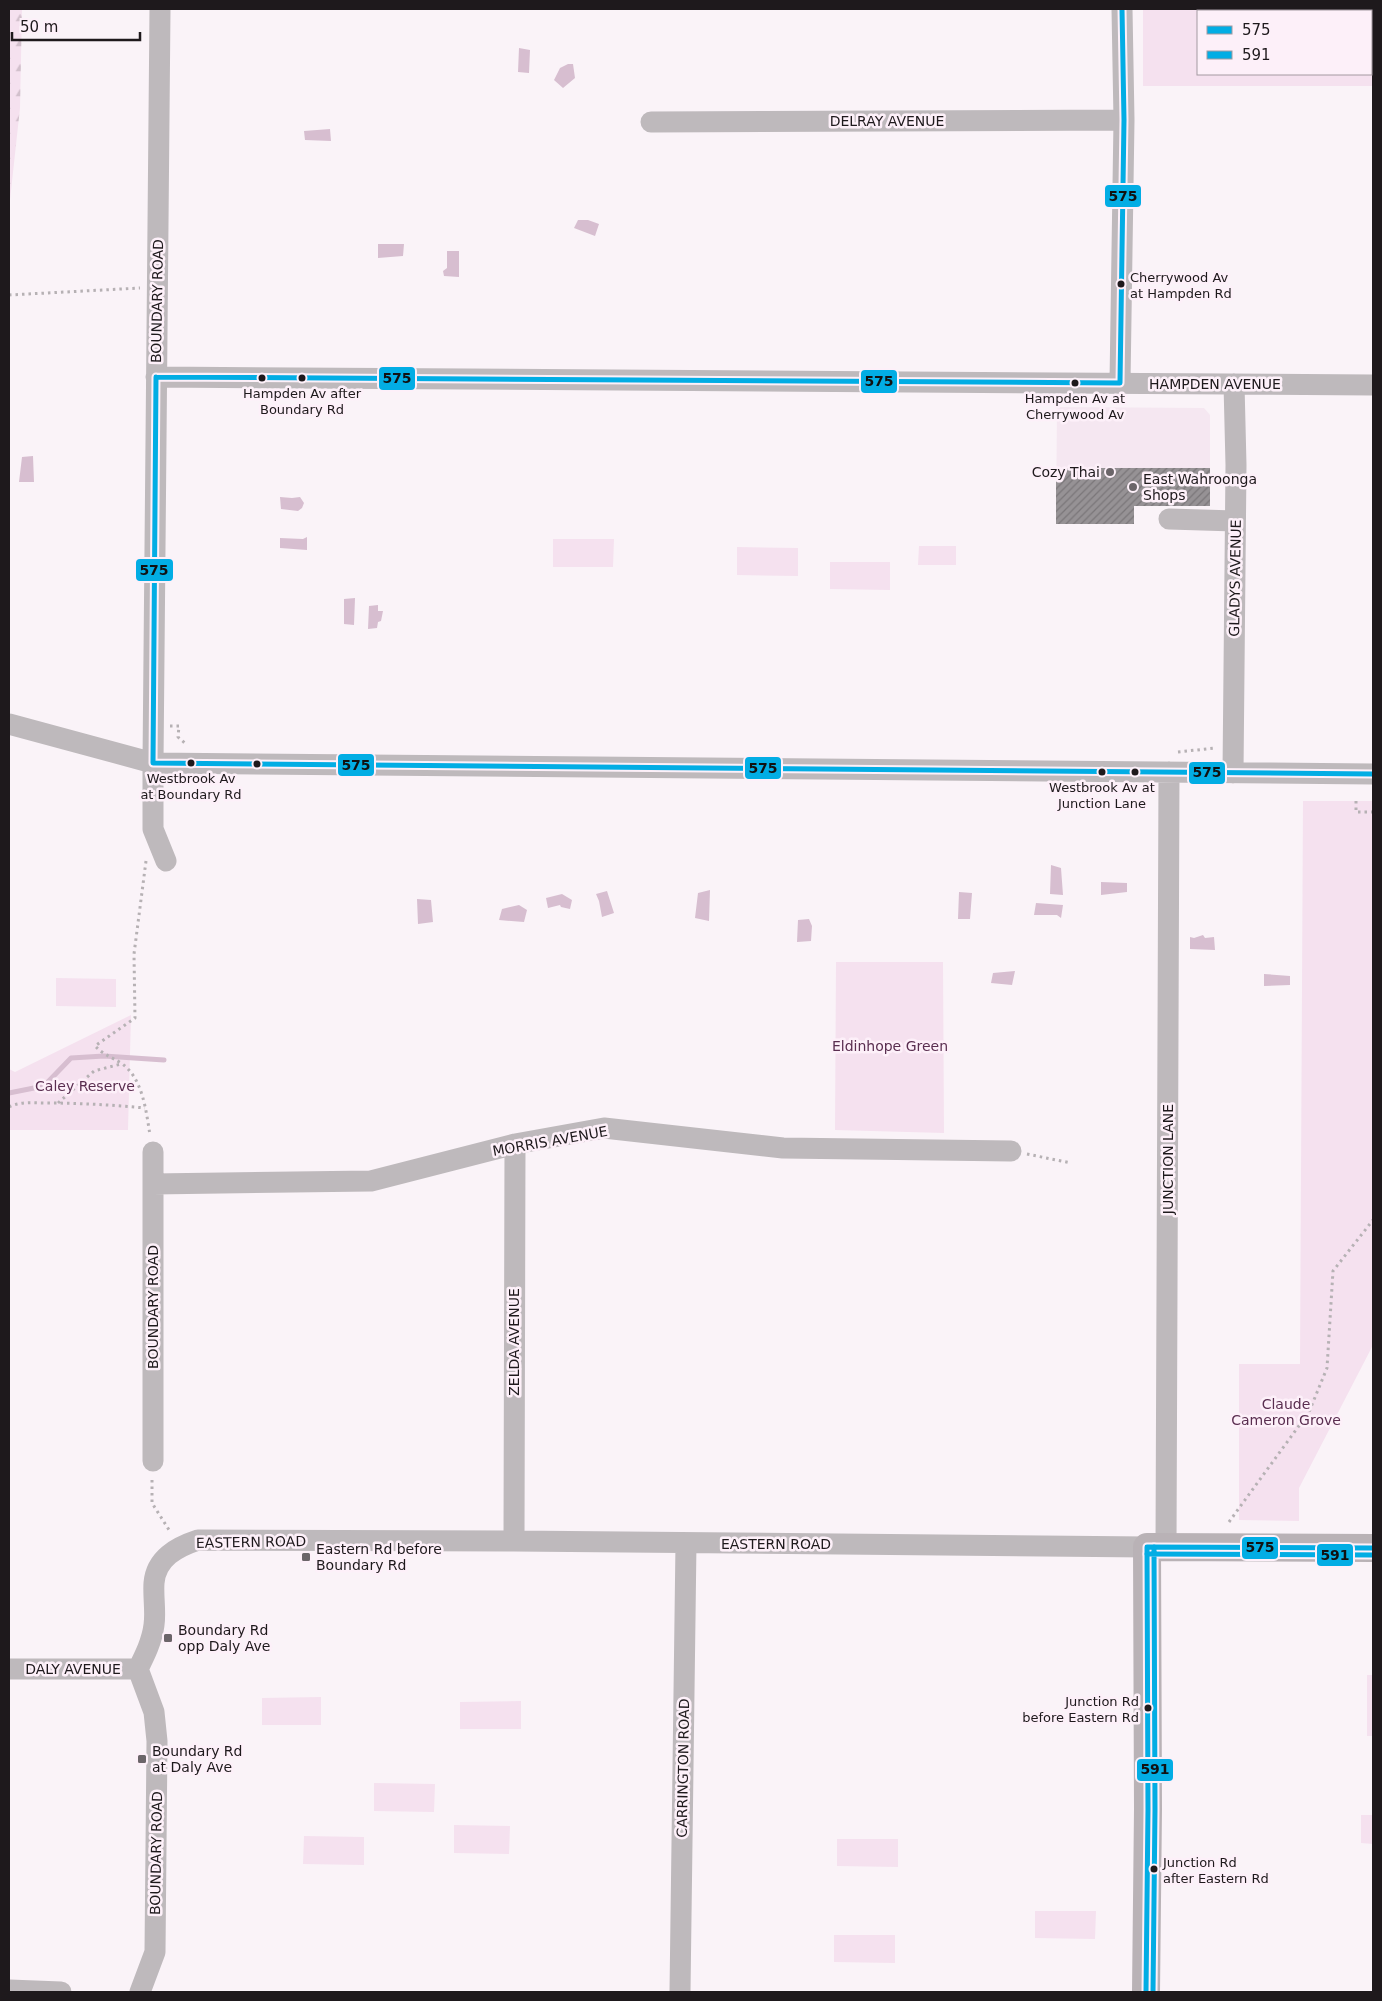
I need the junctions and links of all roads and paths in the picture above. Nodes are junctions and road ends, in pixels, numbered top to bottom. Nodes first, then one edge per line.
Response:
1 (160, 9) edge
2 (1122, 9) edge
3 (1124, 120) junction
4 (651, 122) dead end
5 (157, 288) junction
6 (9, 295) edge
7 (156, 377) junction
8 (1120, 383) junction
9 (1234, 384) junction
10 (1373, 385) edge
11 (1169, 519) dead end
12 (1235, 521) junction
13 (9, 724) edge
14 (152, 763) junction
15 (1169, 772) junction
16 (1232, 773) junction
17 (1373, 774) edge
18 (1356, 801) dead end
19 (1373, 812) edge
20 (154, 829) junction
21 (166, 861) dead end
22 (121, 1064) junction
23 (57, 1103) junction
24 (9, 1107) edge
25 (145, 1108) junction
26 (515, 1144) junction
27 (1011, 1151) joint
28 (152, 1152) joint
29 (1071, 1163) dead end
30 (152, 1184) junction
31 (1373, 1220) edge
32 (153, 1461) joint
33 (1229, 1522) dead end
34 (514, 1541) junction
35 (686, 1543) junction
36 (179, 1546) junction
37 (1157, 1547) junction
38 (1373, 1548) edge
39 (9, 1669) edge
40 (138, 1669) junction
41 (9, 1990) edge
42 (61, 1992) edge
43 (140, 1992) edge
44 (680, 1992) edge
45 (1146, 1992) edge

1 - 5 street, BOUNDARY ROAD
2 - 3 street
3 - 4 street, DELRAY AVENUE
3 - 8 street
5 - 6 path
5 - 7 street, BOUNDARY ROAD
7 - 8 street, HAMPDEN AVENUE
7 - 14 street, BOUNDARY ROAD
8 - 9 street, HAMPDEN AVENUE
9 - 10 street, HAMPDEN AVENUE
9 - 12 street, GLADYS AVENUE
11 - 12 street
12 - 16 street, GLADYS AVENUE
13 - 14 street
14 - 15 street
14 - 20 street, BOUNDARY ROAD
15 - 16 street
15 - 37 street, JUNCTION LANE
16 - 17 street
18 - 19 path
20 - 21 street, BOUNDARY ROAD
20 - 22 path
22 - 23 path
22 - 25 path
23 - 24 path
23 - 25 path
25 - 28 path
26 - 27 street, MORRIS AVENUE
26 - 30 street, MORRIS AVENUE
26 - 34 street, ZELDA AVENUE
27 - 29 path
28 - 30 street, BOUNDARY ROAD
30 - 32 street, BOUNDARY ROAD
31 - 33 path
32 - 36 path
34 - 35 street, EASTERN ROAD
34 - 36 street, EASTERN ROAD
35 - 37 street, EASTERN ROAD
35 - 44 street, CARRINGTON ROAD
36 - 40 street
37 - 38 main road, EASTERN ROAD
37 - 45 main road
39 - 40 street, DALY AVENUE
40 - 43 street, BOUNDARY ROAD
41 - 42 street

